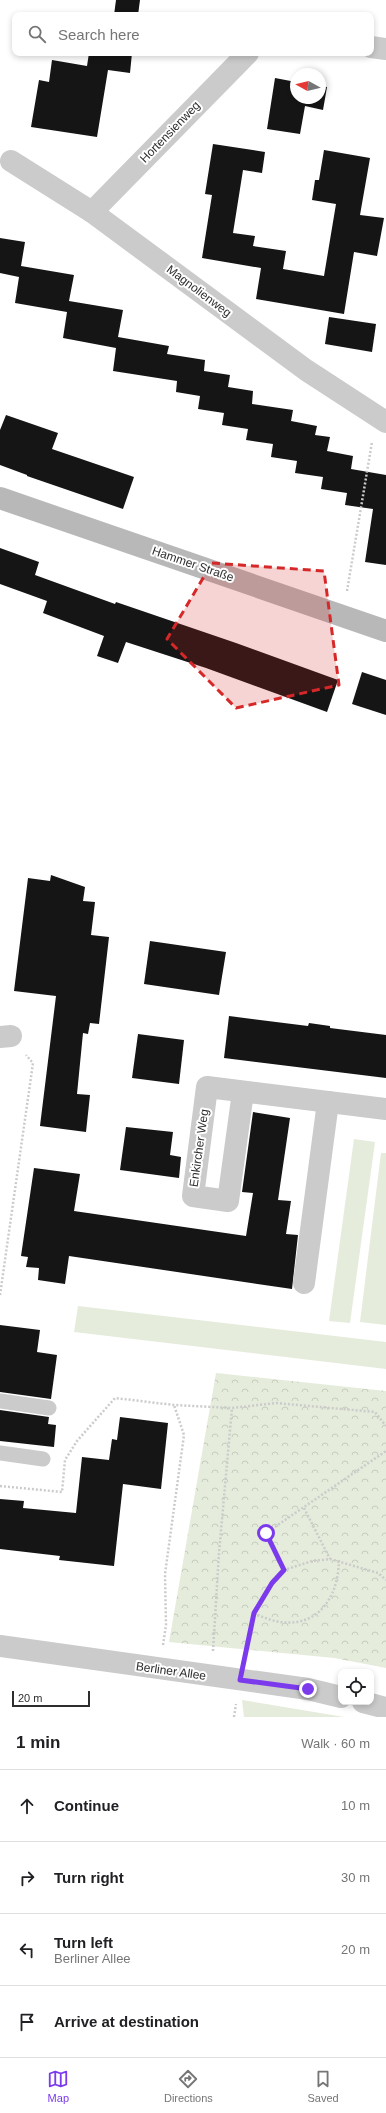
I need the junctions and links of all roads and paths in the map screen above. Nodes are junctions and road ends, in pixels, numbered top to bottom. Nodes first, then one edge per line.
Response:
1 (374, 47) edge
2 (386, 49) edge
3 (245, 56) edge
4 (11, 162) dead end
5 (92, 212) junction
6 (381, 419) edge
7 (0, 498) edge
8 (343, 615) junction
9 (386, 631) edge
10 (5, 1037) edge
11 (243, 1092) junction
12 (328, 1102) junction
13 (386, 1109) edge
14 (304, 1282) dead end
15 (0, 1295) edge
16 (0, 1401) edge
17 (174, 1405) junction
18 (49, 1408) dead end
19 (232, 1408) junction
20 (386, 1426) edge
21 (386, 1451) edge
22 (0, 1454) edge
23 (44, 1459) dead end
24 (0, 1486) edge
25 (304, 1508) junction
26 (330, 1559) junction
27 (340, 1560) junction
28 (284, 1570) junction
29 (386, 1580) edge
30 (254, 1613) junction
31 (0, 1648) edge
32 (160, 1670) junction
33 (213, 1676) junction
34 (240, 1680) junction
35 (338, 1696) edge
36 (374, 1705) edge
37 (386, 1708) edge

1 - 2 street
3 - 5 street, Hortensienweg
4 - 5 street, Magnolienweg
5 - 6 street, Magnolienweg
6 - 8 path
7 - 8 main road, Hammer Straße
8 - 9 main road, Hammer Straße
10 - 15 path
11 - 11 street, Enkircher Weg
11 - 12 street, Enkircher Weg
12 - 13 street, Enkircher Weg
12 - 14 street
16 - 18 lane
17 - 19 path
17 - 24 path
17 - 32 path
19 - 20 path
19 - 33 path
21 - 25 path
22 - 23 lane
25 - 26 path
25 - 28 path
26 - 27 path
26 - 28 path
27 - 29 path
27 - 30 path
28 - 30 path
30 - 34 path
31 - 32 street, Berliner Allee
32 - 33 street, Berliner Allee
33 - 34 street, Berliner Allee
34 - 35 street, Berliner Allee
36 - 37 street

